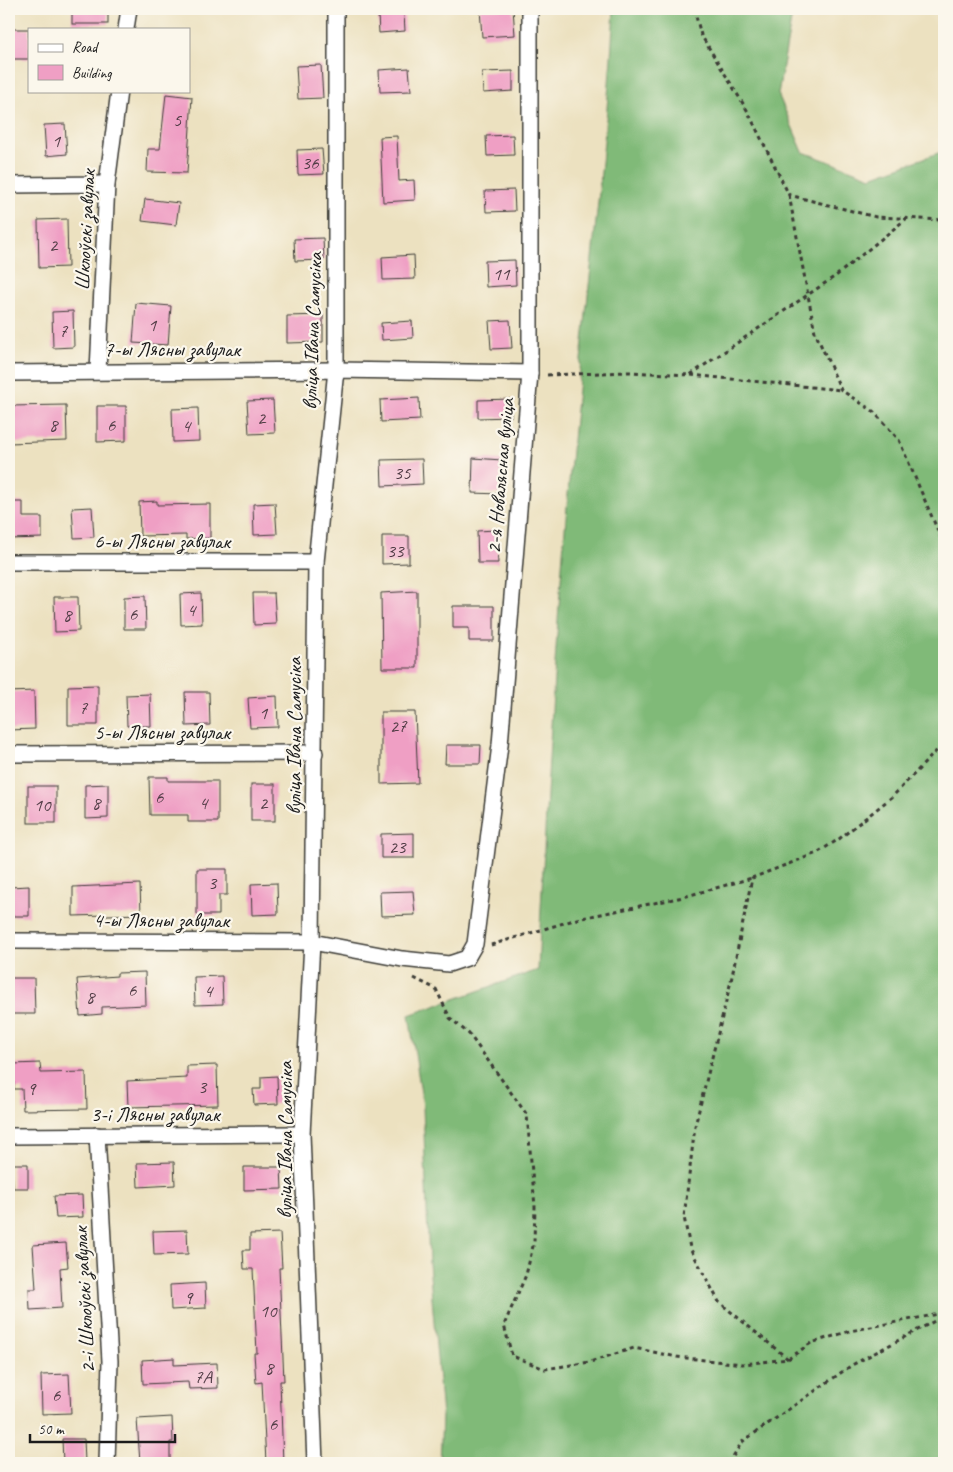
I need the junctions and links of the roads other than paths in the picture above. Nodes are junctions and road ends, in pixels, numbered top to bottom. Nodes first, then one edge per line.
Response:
1 (129, 9) edge
2 (336, 9) edge
3 (530, 9) edge
4 (126, 28) edge
5 (119, 92) edge
6 (107, 184) junction
7 (9, 185) edge
8 (336, 370) junction
9 (98, 371) junction
10 (9, 373) edge
11 (530, 373) junction
12 (9, 562) edge
13 (316, 562) junction
14 (315, 753) junction
15 (9, 754) edge
16 (9, 941) edge
17 (312, 942) junction
18 (475, 944) joint
19 (302, 1134) junction
20 (97, 1135) junction
21 (9, 1136) edge
22 (108, 1463) edge
23 (315, 1463) edge

1 - 4 street
2 - 8 street, вуліца Івана Самусіка
3 - 11 street, 2-я Новалясная вуліца
5 - 6 street, Шклоўскі завулак
6 - 7 street
6 - 9 street, Шклоўскі завулак
8 - 9 street, 7-ы Лясны завулак
8 - 11 street, 7-ы Лясны завулак
8 - 13 street, вуліца Івана Самусіка
9 - 10 street, 7-ы Лясны завулак
11 - 18 street, 2-я Новалясная вуліца
12 - 13 street, 6-ы Лясны завулак
13 - 14 street, вуліца Івана Самусіка
14 - 15 street, 5-ы Лясны завулак
14 - 17 street, вуліца Івана Самусіка
16 - 17 street, 4-ы Лясны завулак
17 - 18 street, 4-ы Лясны завулак
17 - 19 street, вуліца Івана Самусіка
19 - 20 street, 3-і Лясны завулак
19 - 23 street, вуліца Івана Самусіка
20 - 21 street, 3-і Лясны завулак
20 - 22 street, 2-і Шклоўскі завулак

